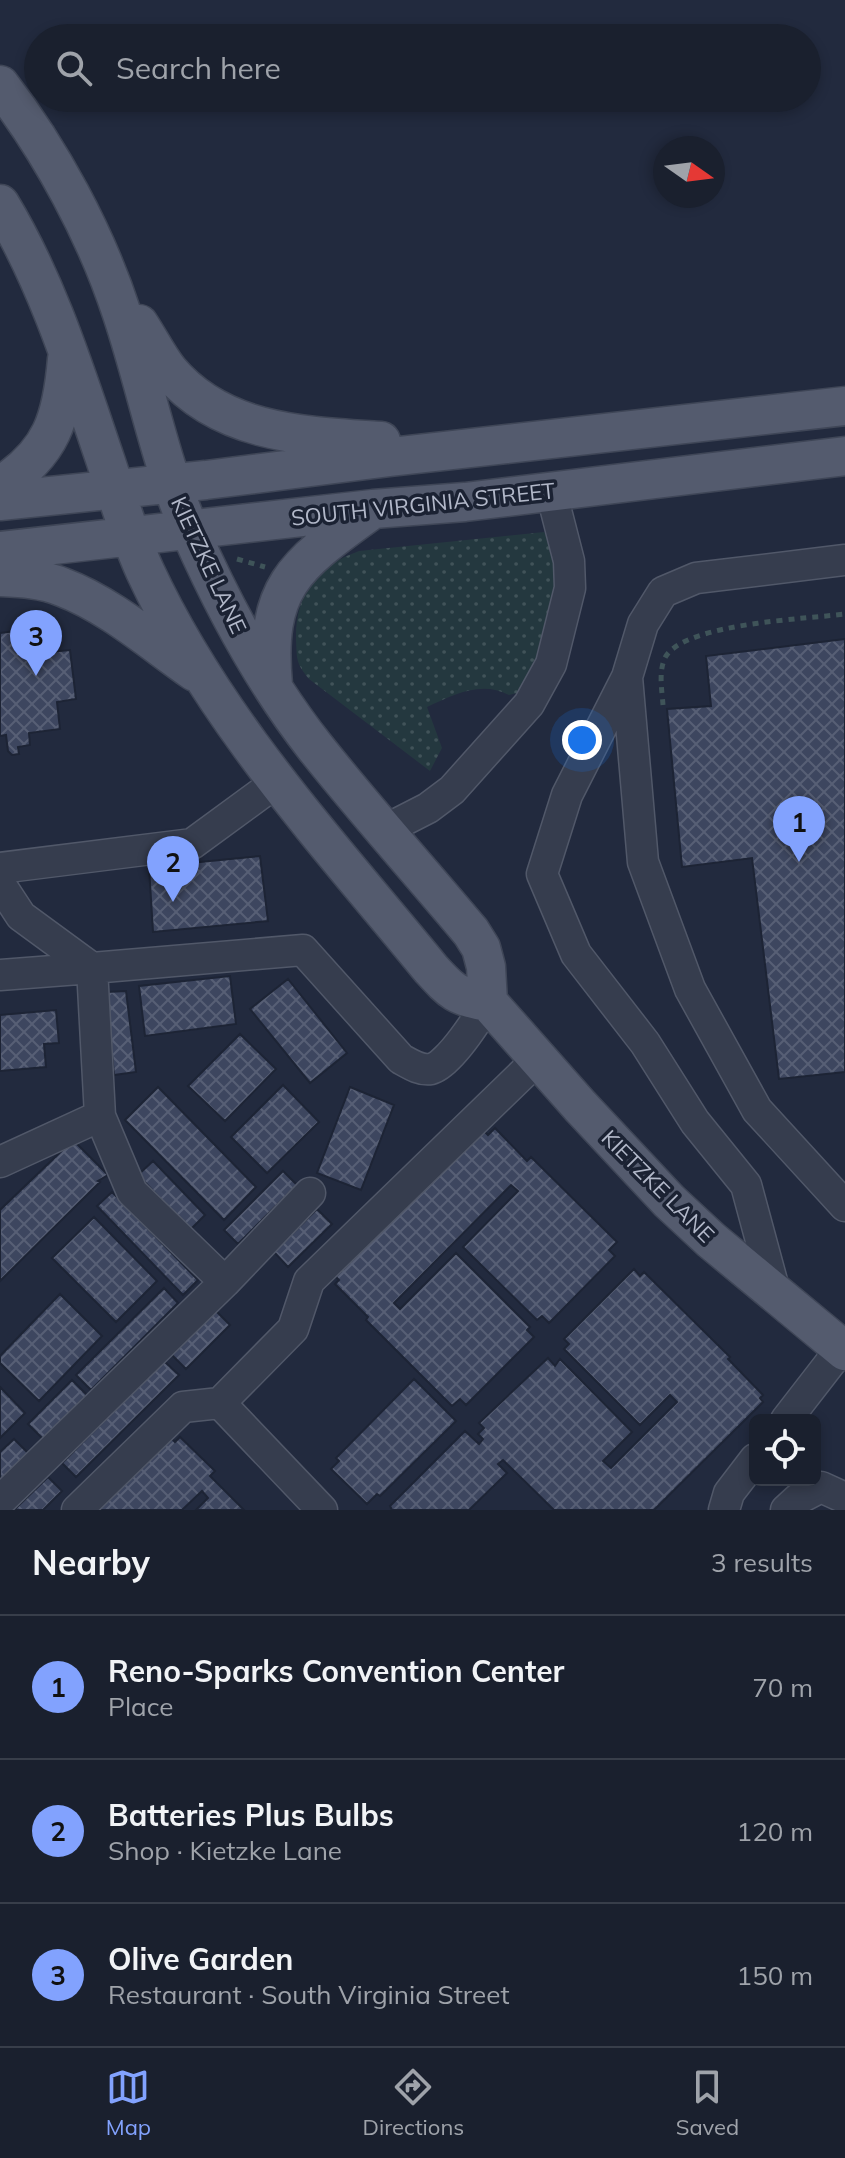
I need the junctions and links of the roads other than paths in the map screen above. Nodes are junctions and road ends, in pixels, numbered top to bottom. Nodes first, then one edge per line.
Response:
1 (0, 85) edge
2 (0, 204) edge
3 (109, 277) junction
4 (68, 353) junction
5 (843, 405) edge
6 (475, 448) junction
7 (845, 456) edge
8 (172, 484) junction
9 (0, 486) edge
10 (115, 489) junction
11 (551, 491) junction
12 (0, 501) edge
13 (373, 509) junction
14 (190, 529) junction
15 (131, 535) junction
16 (0, 551) edge
17 (845, 560) edge
18 (0, 577) edge
19 (627, 677) junction
20 (202, 678) junction
21 (273, 688) junction
22 (278, 781) junction
23 (385, 830) junction
24 (0, 868) edge
25 (0, 884) edge
26 (92, 968) junction
27 (0, 975) edge
28 (488, 1002) junction
29 (538, 1059) junction
30 (100, 1116) junction
31 (0, 1162) edge
32 (310, 1193) dead end
33 (845, 1206) edge
34 (225, 1282) junction
35 (776, 1296) junction
36 (843, 1350) edge
37 (220, 1403) junction
38 (791, 1414) edge
39 (749, 1467) edge
40 (845, 1498) edge
41 (0, 1501) edge
42 (77, 1510) edge
43 (322, 1510) edge
44 (724, 1510) edge
45 (786, 1510) edge

1 - 3 main road, KIETZKE LANE
2 - 4 main road, KIETZKE LANE
3 - 6 main road
3 - 8 main road, KIETZKE LANE
4 - 9 main road
4 - 10 main road, KIETZKE LANE
5 - 6 main road
6 - 8 main road
7 - 11 main road, SOUTH VIRGINIA STREET
8 - 10 main road
8 - 14 main road, KIETZKE LANE
10 - 12 main road
10 - 15 main road, KIETZKE LANE
11 - 13 main road, SOUTH VIRGINIA STREET
11 - 23 street
13 - 14 main road, SOUTH VIRGINIA STREET
13 - 21 main road
14 - 15 main road, SOUTH VIRGINIA STREET
14 - 21 main road, KIETZKE LANE
15 - 16 main road, SOUTH VIRGINIA STREET
15 - 20 main road, KIETZKE LANE
17 - 19 street
18 - 20 main road
19 - 33 street
19 - 35 street
20 - 22 main road, KIETZKE LANE
21 - 23 main road, KIETZKE LANE
22 - 24 street
22 - 28 main road, KIETZKE LANE
23 - 28 main road, KIETZKE LANE
25 - 26 street
26 - 27 street
26 - 28 street
26 - 30 street
28 - 29 main road, KIETZKE LANE
29 - 35 main road, KIETZKE LANE
29 - 37 street
30 - 31 street
30 - 34 street
32 - 34 street
34 - 41 street
35 - 36 main road, KIETZKE LANE
36 - 38 street
37 - 42 street
37 - 43 street
39 - 44 street
40 - 45 street

